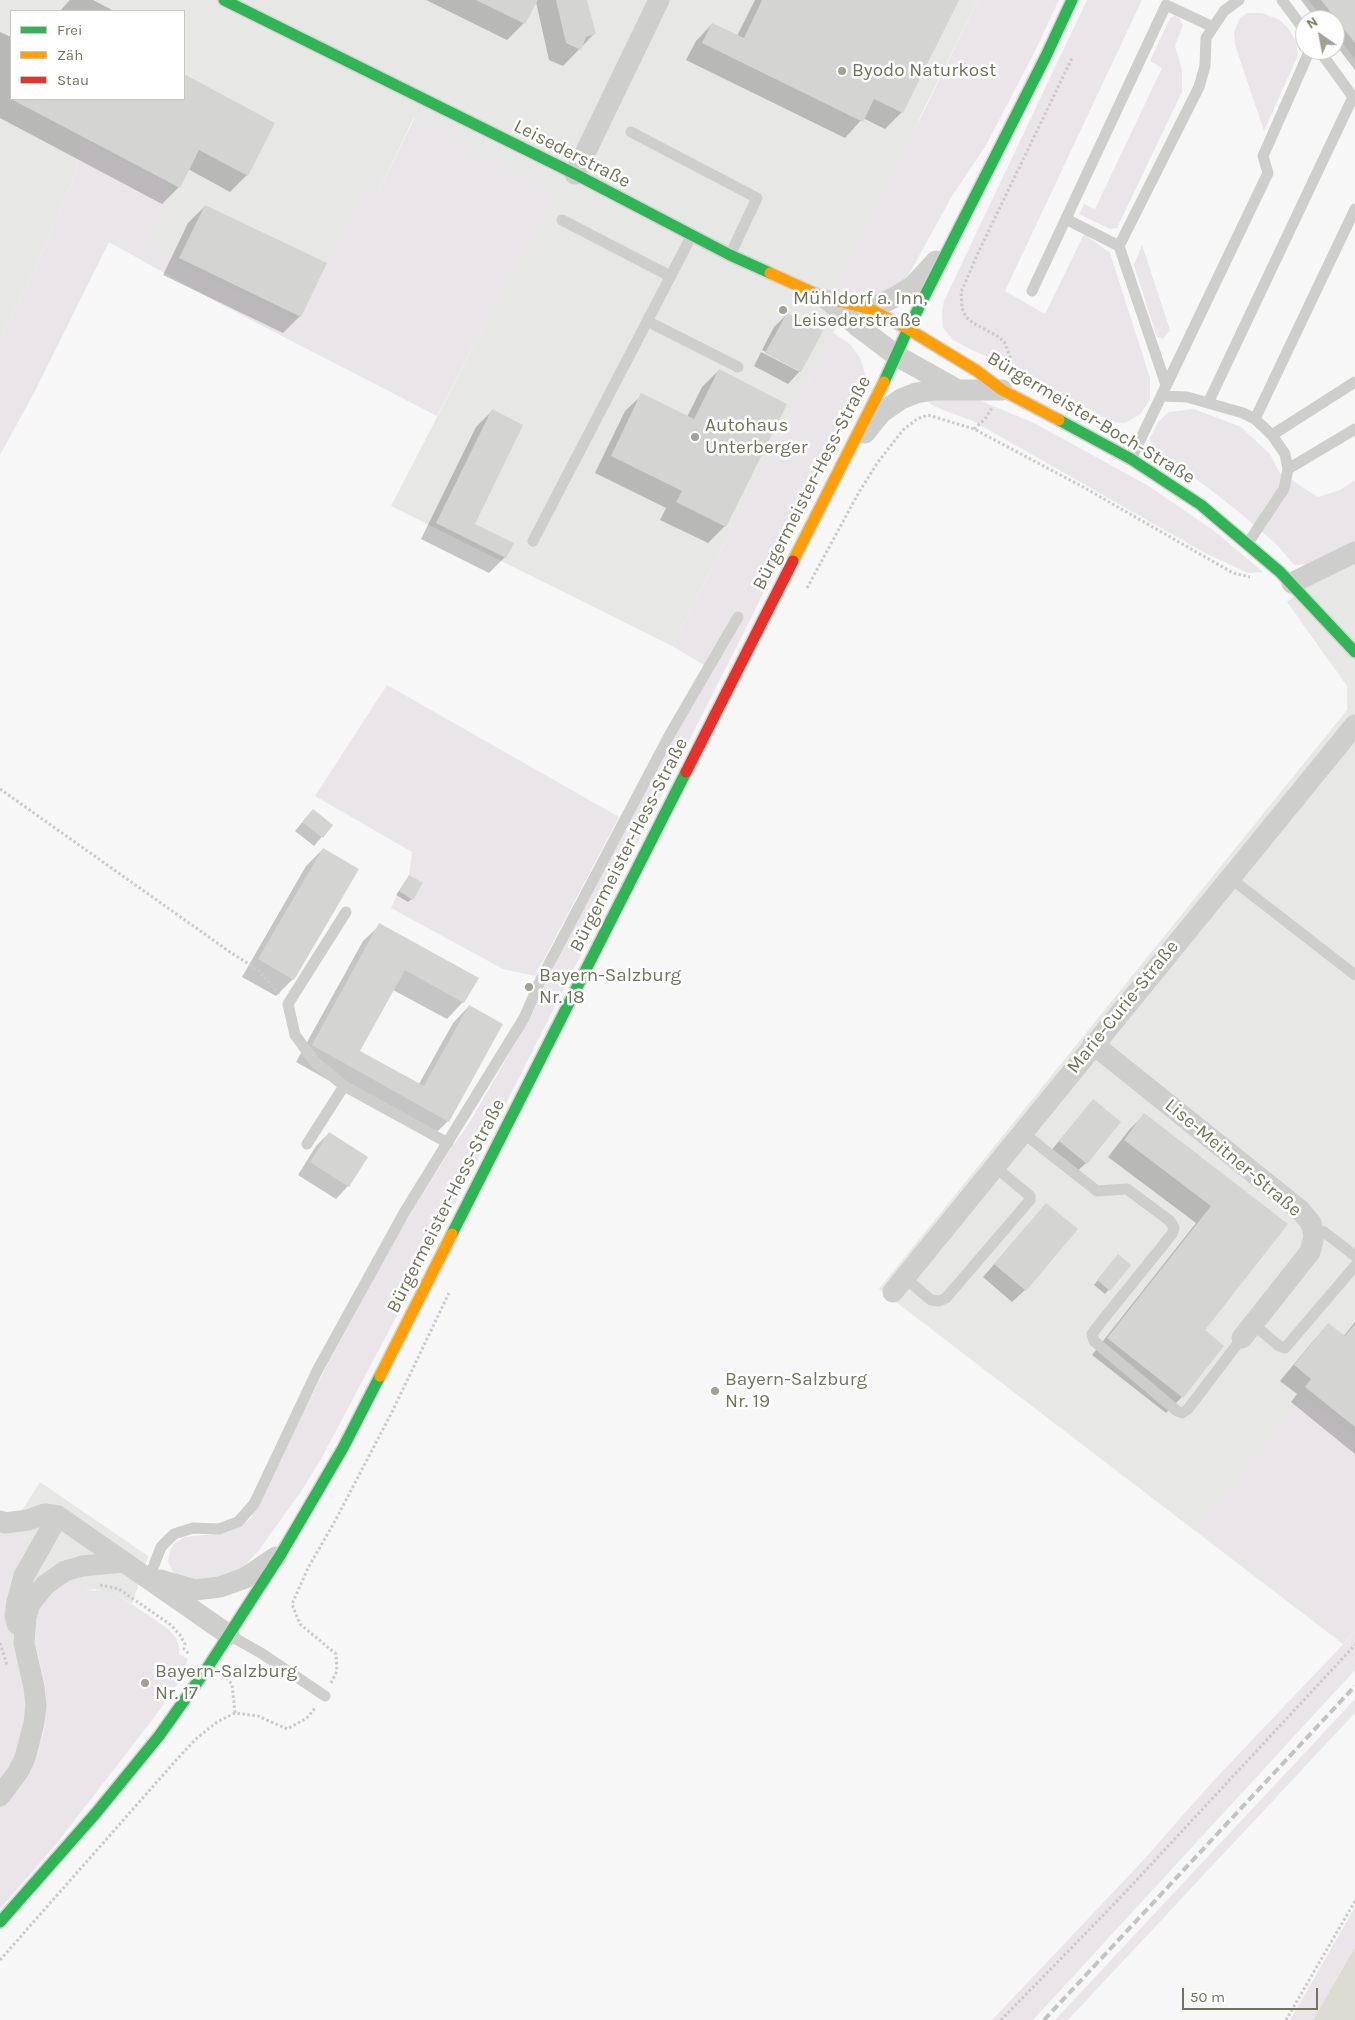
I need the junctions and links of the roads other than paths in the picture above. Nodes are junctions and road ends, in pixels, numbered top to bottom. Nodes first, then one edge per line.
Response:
1 (224, 0) edge
2 (659, 0) edge
3 (1072, 0) edge
4 (1239, 0) edge
5 (1282, 0) edge
6 (1295, 18) edge
7 (1213, 27) junction
8 (1305, 60) edge
9 (1326, 60) edge
10 (1354, 98) edge
11 (631, 132) dead end
12 (575, 174) junction
13 (1355, 209) edge
14 (1066, 219) junction
15 (562, 220) dead end
16 (692, 235) junction
17 (952, 245) junction
18 (1119, 246) junction
19 (730, 255) junction
20 (670, 276) junction
21 (1032, 291) dead end
22 (826, 298) junction
23 (870, 308) junction
24 (647, 321) junction
25 (908, 329) junction
26 (897, 356) junction
27 (738, 367) dead end
28 (1355, 382) edge
29 (956, 389) junction
30 (1002, 390) junction
31 (1164, 390) junction
32 (1208, 403) junction
33 (1256, 419) junction
34 (1355, 429) edge
35 (1272, 435) junction
36 (846, 456) junction
37 (1131, 459) junction
38 (1288, 469) junction
39 (533, 541) dead end
40 (1248, 543) junction
41 (1355, 552) edge
42 (1286, 578) junction
43 (738, 617) dead end
44 (1355, 652) edge
45 (1355, 725) edge
46 (1229, 877) junction
47 (346, 912) dead end
48 (1355, 975) edge
49 (1094, 1044) junction
50 (344, 1086) junction
51 (1022, 1132) junction
52 (448, 1143) junction
53 (307, 1144) dead end
54 (994, 1166) junction
55 (1312, 1230) junction
56 (1355, 1256) edge
57 (1355, 1266) edge
58 (899, 1285) joint
59 (1248, 1331) junction
60 (58, 1516) junction
61 (0, 1520) edge
62 (281, 1554) junction
63 (123, 1562) junction
64 (149, 1578) junction
65 (229, 1635) junction
66 (24, 1643) junction
67 (325, 1696) road end
68 (0, 1796) edge
69 (0, 1922) edge

1 - 12 main road, Leisederstraße
2 - 12 street
3 - 17 main road, Bürgermeister-Hess-Straße
4 - 7 lane
5 - 6 lane
7 - 14 lane
7 - 18 lane
8 - 31 lane
9 - 10 lane
10 - 32 lane
11 - 19 lane
12 - 16 main road, Leisederstraße
13 - 33 lane
14 - 18 lane
14 - 21 lane
15 - 20 lane
16 - 19 main road, Leisederstraße
16 - 20 lane
17 - 23 street
17 - 25 main road, Bürgermeister-Hess-Straße
18 - 31 lane
19 - 22 main road, Leisederstraße
20 - 24 lane
22 - 23 main road, Leisederstraße
22 - 26 street
23 - 25 main road, Leisederstraße
24 - 27 lane
24 - 39 lane
25 - 26 main road, Bürgermeister-Hess-Straße
25 - 30 main road, Bürgermeister-Boch-Straße
26 - 29 street
26 - 36 main road, Bürgermeister-Hess-Straße
28 - 35 lane
29 - 30 street
29 - 36 street
30 - 37 main road, Bürgermeister-Boch-Straße
31 - 32 lane
31 - 37 lane
32 - 33 lane
33 - 35 lane
34 - 38 lane
35 - 38 lane
36 - 62 main road, Bürgermeister-Hess-Straße
37 - 40 main road, Bürgermeister-Boch-Straße
38 - 40 lane
40 - 42 main road, Bürgermeister-Boch-Straße
41 - 42 street
42 - 44 main road, Bürgermeister-Boch-Straße
43 - 52 lane
45 - 46 street, Marie-Curie-Straße
46 - 48 lane
46 - 49 street, Marie-Curie-Straße
47 - 50 lane
49 - 51 street, Marie-Curie-Straße
49 - 55 street, Lise-Meitner-Straße
50 - 52 lane
50 - 53 lane
51 - 54 street, Marie-Curie-Straße
51 - 59 lane
52 - 64 lane
54 - 58 street, Marie-Curie-Straße
54 - 58 lane
55 - 56 lane
55 - 59 street, Lise-Meitner-Straße
57 - 59 lane
60 - 61 street
60 - 63 street
60 - 66 street
62 - 64 street
62 - 65 main road, Bürgermeister-Hess-Straße
63 - 64 street
63 - 66 street
64 - 65 street
65 - 67 lane
65 - 69 main road, Bürgermeister-Hess-Straße
66 - 68 street

